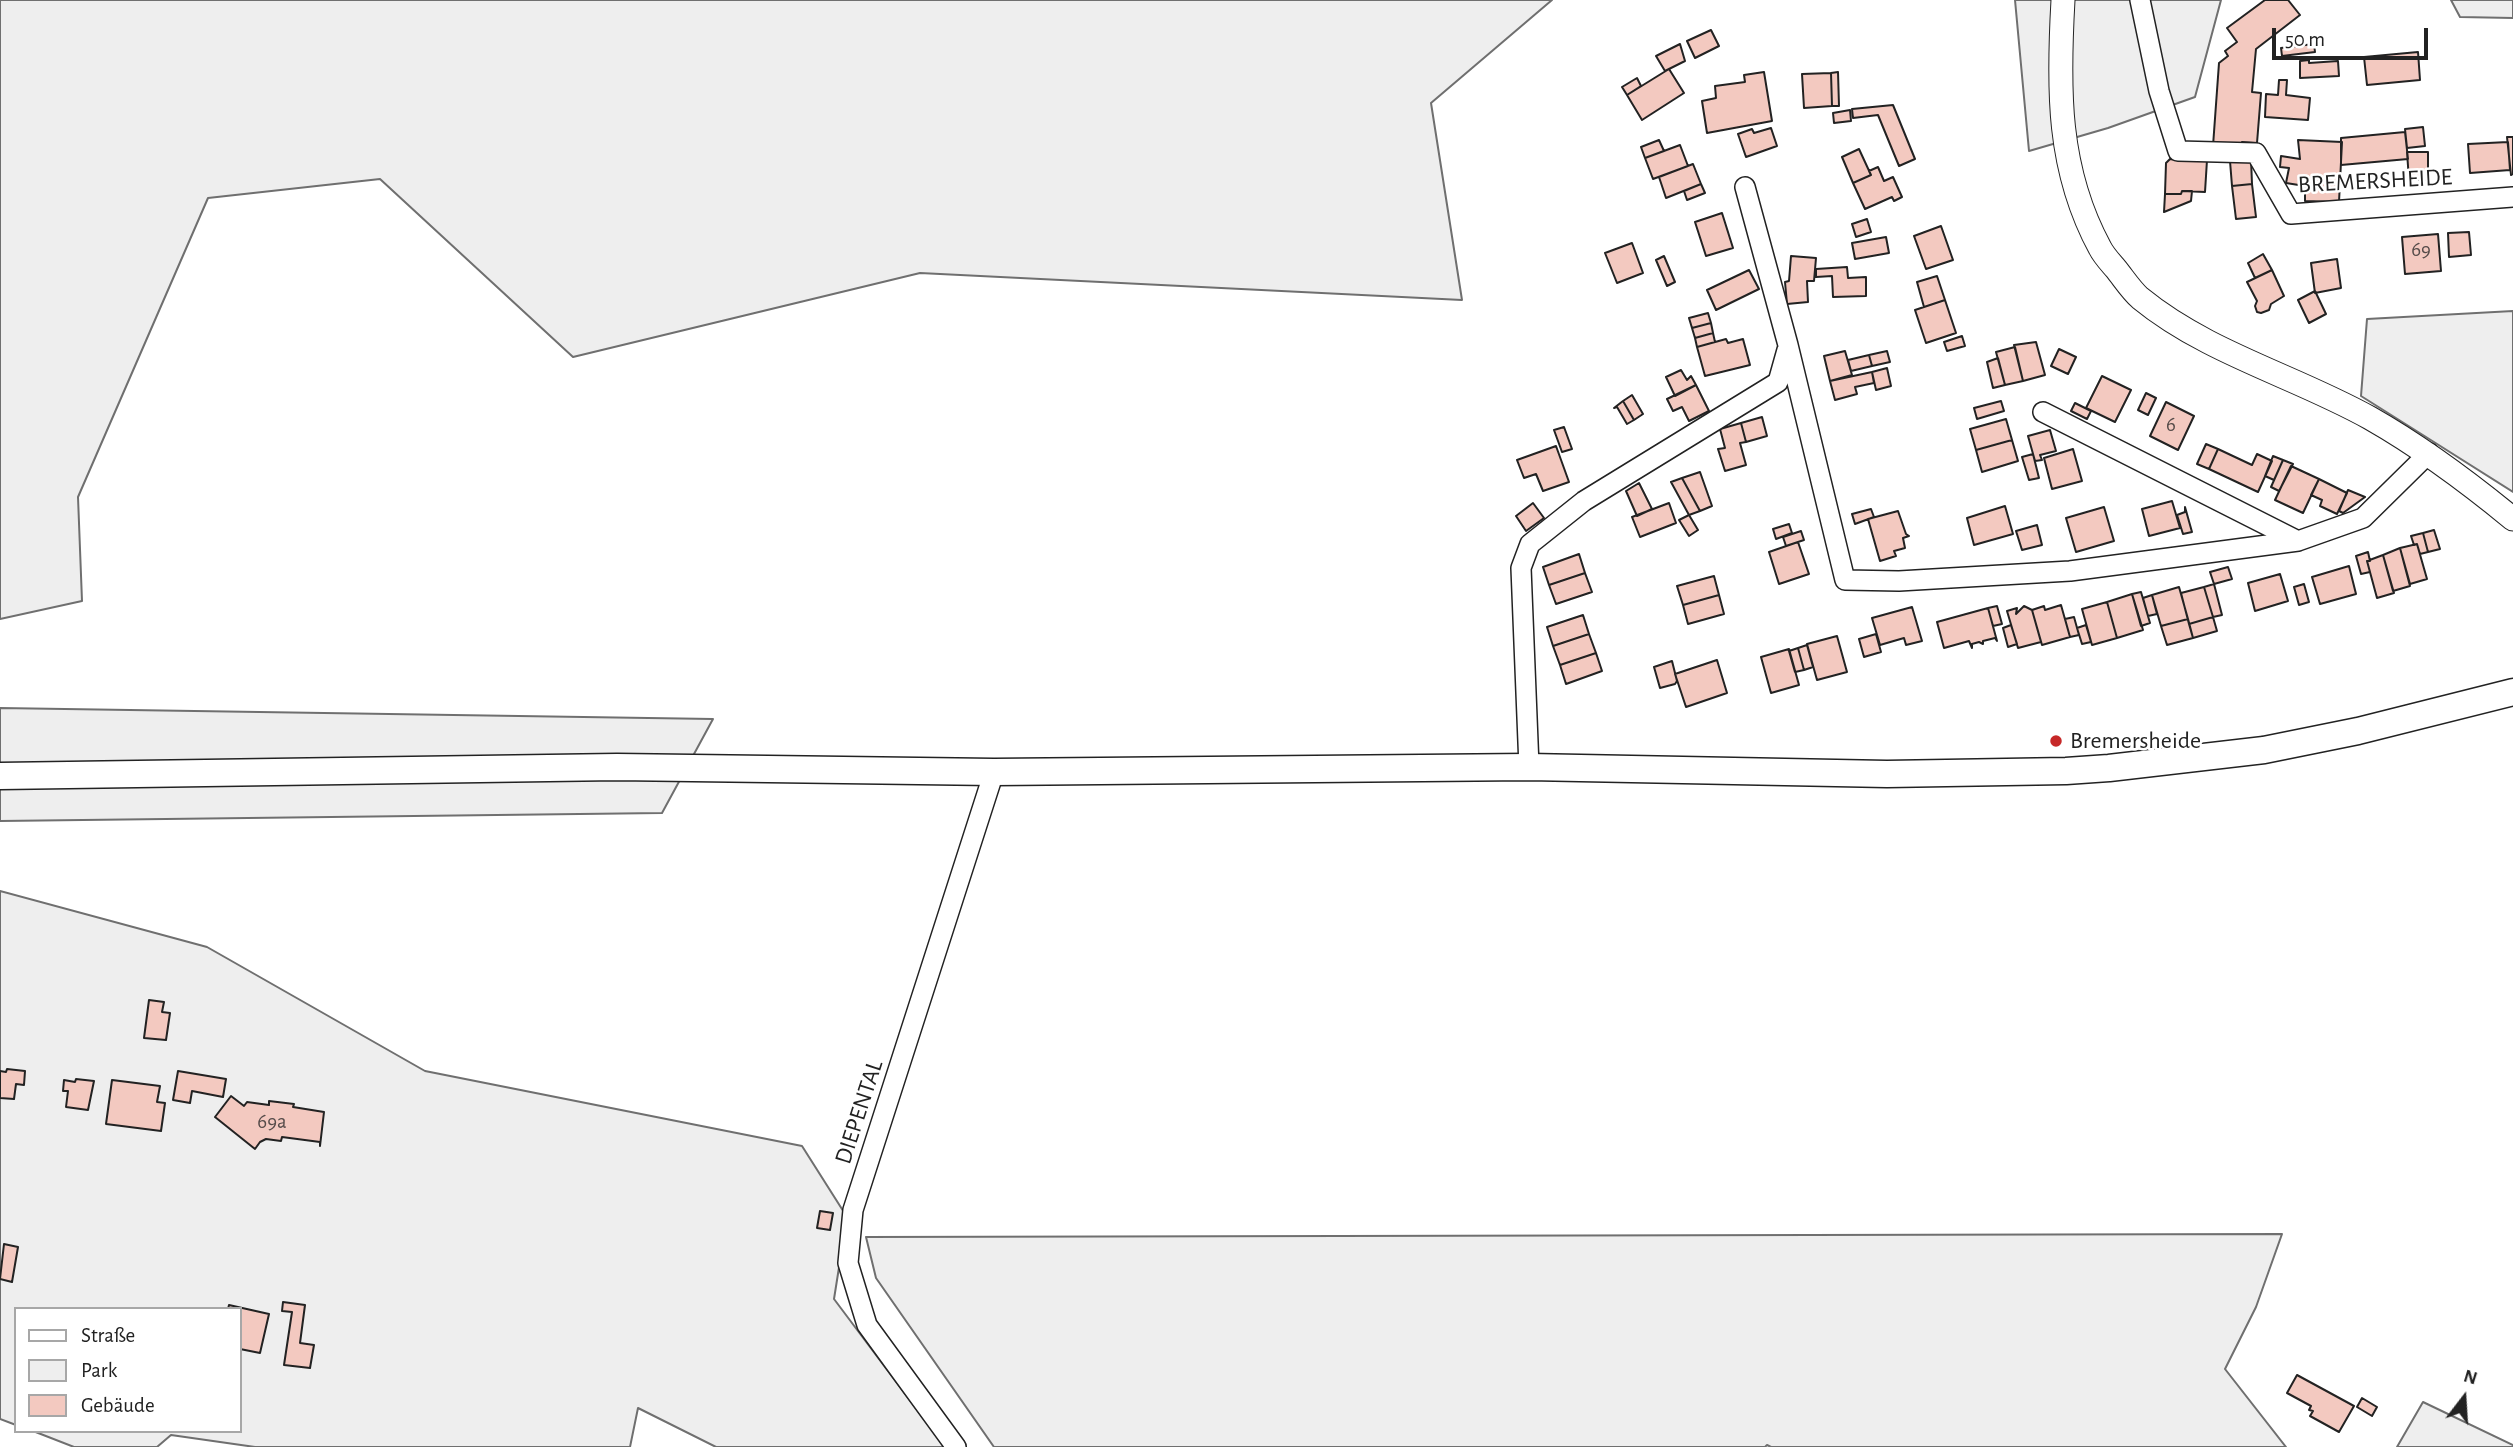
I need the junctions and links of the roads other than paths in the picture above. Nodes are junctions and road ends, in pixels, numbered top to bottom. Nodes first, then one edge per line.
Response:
1 (2063, 0) edge
2 (2140, 0) edge
3 (1745, 187) dead end
4 (2513, 197) edge
5 (1788, 345) junction
6 (2043, 412) dead end
7 (2428, 453) junction
8 (2513, 519) edge
9 (2298, 541) junction
10 (2513, 692) edge
11 (1529, 767) junction
12 (993, 772) junction
13 (0, 776) edge
14 (956, 1447) edge

1 - 7 street
2 - 4 street, BREMERSHEIDE
3 - 5 street
5 - 9 street
5 - 11 street
6 - 9 street
7 - 8 street
7 - 9 street
10 - 11 main road
11 - 12 main road
12 - 13 main road
12 - 14 street, DIEPENTAL

